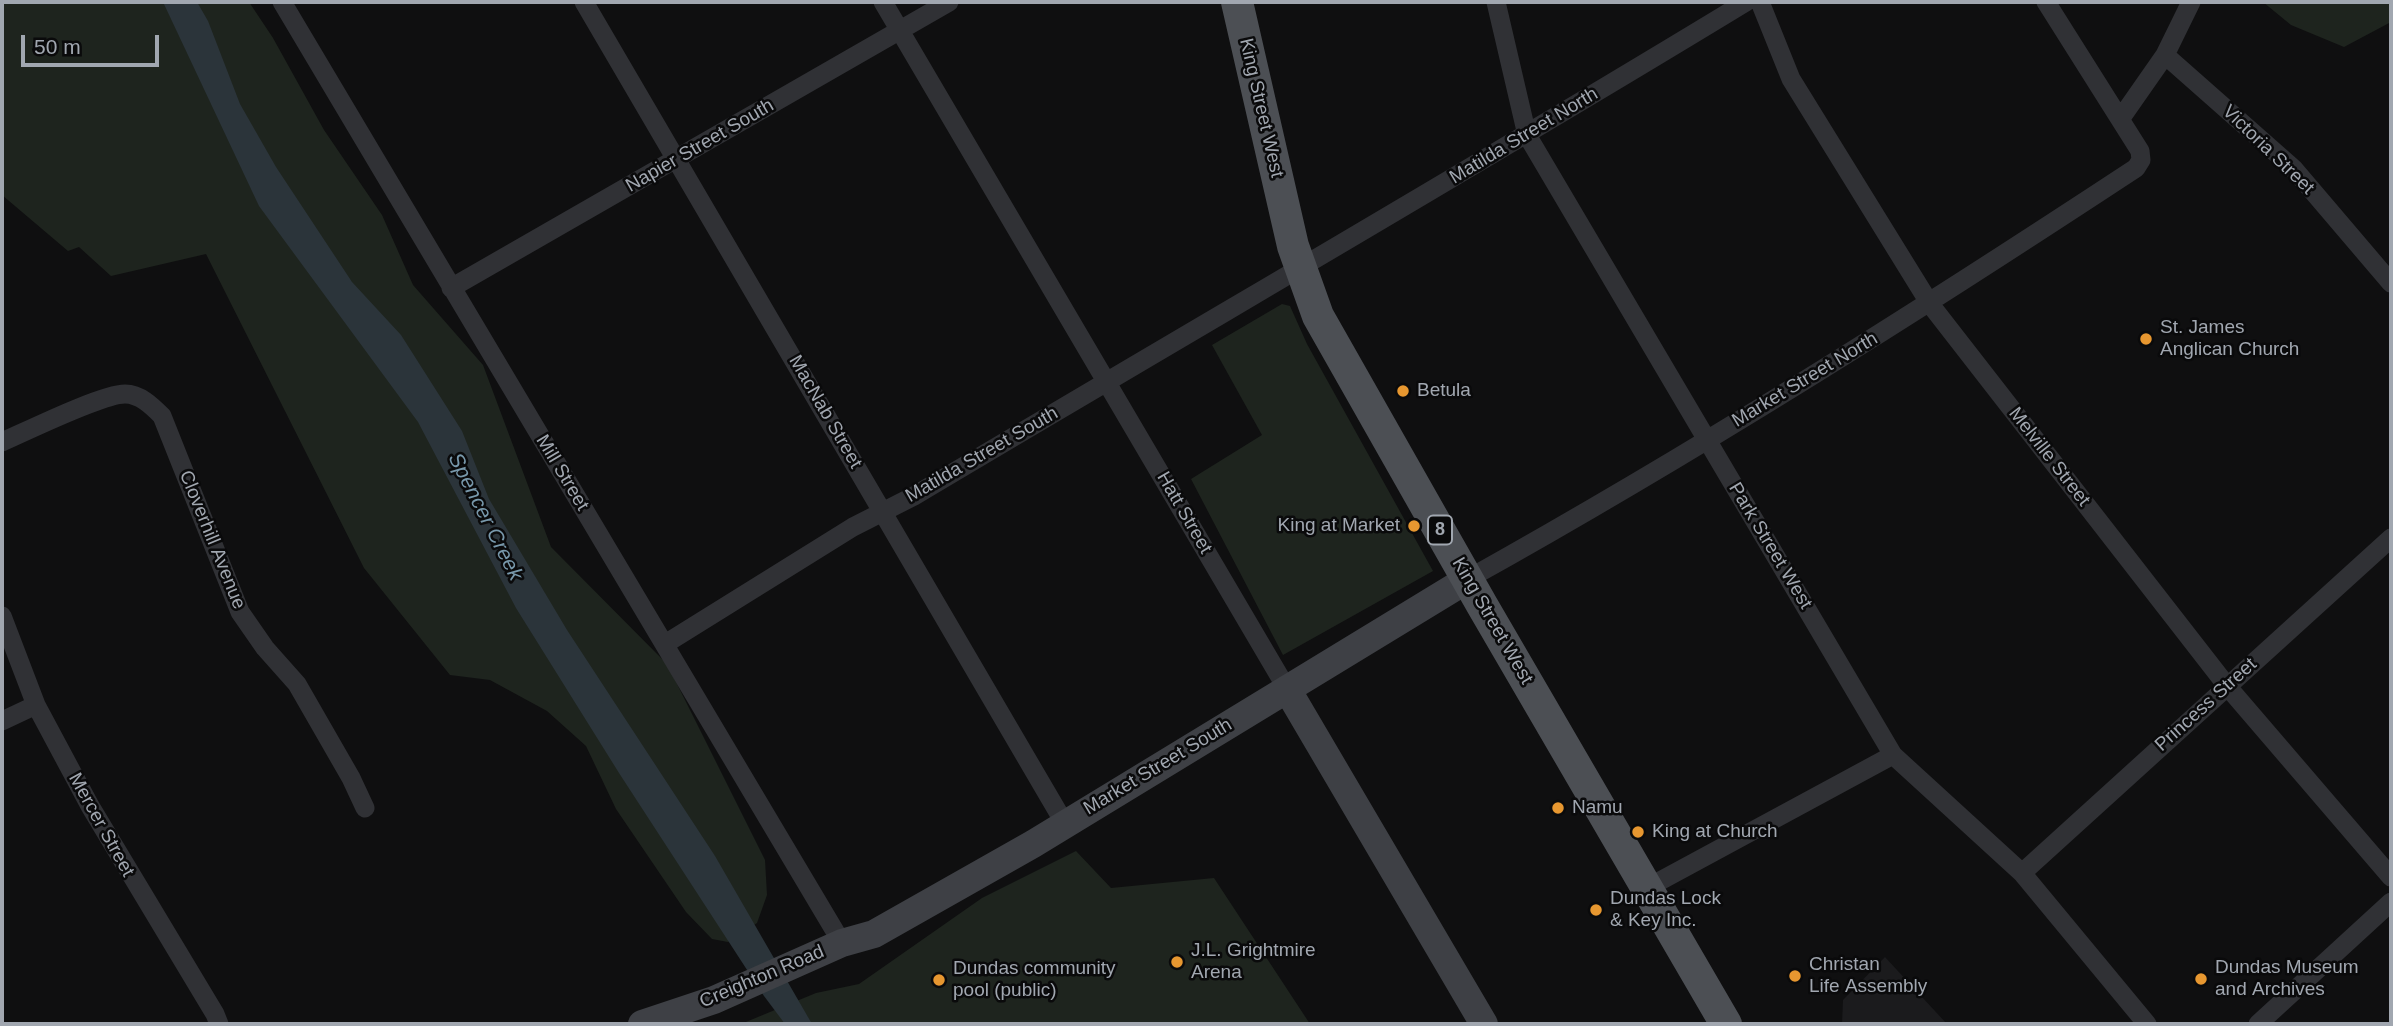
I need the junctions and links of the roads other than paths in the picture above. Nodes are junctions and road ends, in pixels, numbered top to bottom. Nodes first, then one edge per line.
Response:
1 (282, 2) edge
2 (584, 2) edge
3 (883, 2) edge
4 (949, 2) edge
5 (1237, 2) edge
6 (1496, 2) edge
7 (1746, 2) edge
8 (1759, 2) edge
9 (2046, 2) edge
10 (2191, 2) edge
11 (901, 31) junction
12 (2165, 55) junction
13 (2120, 118) junction
14 (1527, 135) junction
15 (677, 159) junction
16 (1300, 267) junction
17 (2391, 283) edge
18 (451, 288) junction
19 (1930, 304) junction
20 (1108, 381) junction
21 (1707, 439) junction
22 (2, 442) edge
23 (883, 511) junction
24 (2391, 538) edge
25 (1468, 579) junction
26 (2, 616) edge
27 (665, 644) junction
28 (2227, 686) junction
29 (1287, 689) junction
30 (36, 705) junction
31 (2, 721) edge
32 (1893, 755) junction
33 (365, 808) dead end
34 (1065, 824) junction
35 (2022, 873) junction
36 (2391, 877) edge
37 (1647, 888) junction
38 (2391, 902) edge
39 (842, 943) junction
40 (219, 1024) edge
41 (642, 1024) edge
42 (1485, 1024) edge
43 (1726, 1024) edge
44 (2147, 1024) edge
45 (2258, 1024) edge

1 - 18 street, Mill Street
2 - 15 street, MacNab Street
3 - 11 street, Hatt Street
4 - 11 street, Napier Street South
5 - 16 main road, King Street West / 8
6 - 14 street, Park Street West
7 - 14 street, Matilda Street North
8 - 19 street, Melville Street
9 - 13 street
10 - 12 street
11 - 15 street, Napier Street South
11 - 20 street, Hatt Street
12 - 13 street
12 - 17 street, Victoria Street
13 - 19 street, Market Street North
14 - 16 street, Matilda Street North
14 - 21 street, Park Street West
15 - 18 street, Napier Street South
15 - 23 street, MacNab Street
16 - 20 street, Matilda Street South
16 - 25 main road, King Street West / 8
18 - 27 street, Mill Street
19 - 21 street, Market Street North
19 - 28 street, Melville Street
20 - 23 street, Matilda Street South
20 - 29 street, Hatt Street
21 - 25 street, Market Street North
21 - 32 street, Park Street West
22 - 33 street, Cloverhill Avenue
23 - 27 street, Matilda Street South
23 - 34 street, MacNab Street
24 - 28 street, Princess Street
25 - 29 street, Market Street South
25 - 37 main road, King Street West / 8
26 - 30 street, Mercer Street
27 - 39 street, Mill Street
28 - 35 street, Princess Street
28 - 36 street, Melville Street
29 - 34 street, Market Street South
29 - 42 street, Hatt Street
30 - 31 street
30 - 40 street, Mercer Street
32 - 35 street, Park Street West
32 - 37 street
34 - 39 street, Market Street South
35 - 44 street, Park Street West
37 - 43 main road, King Street West / 8
38 - 45 street
39 - 41 street, Creighton Road

